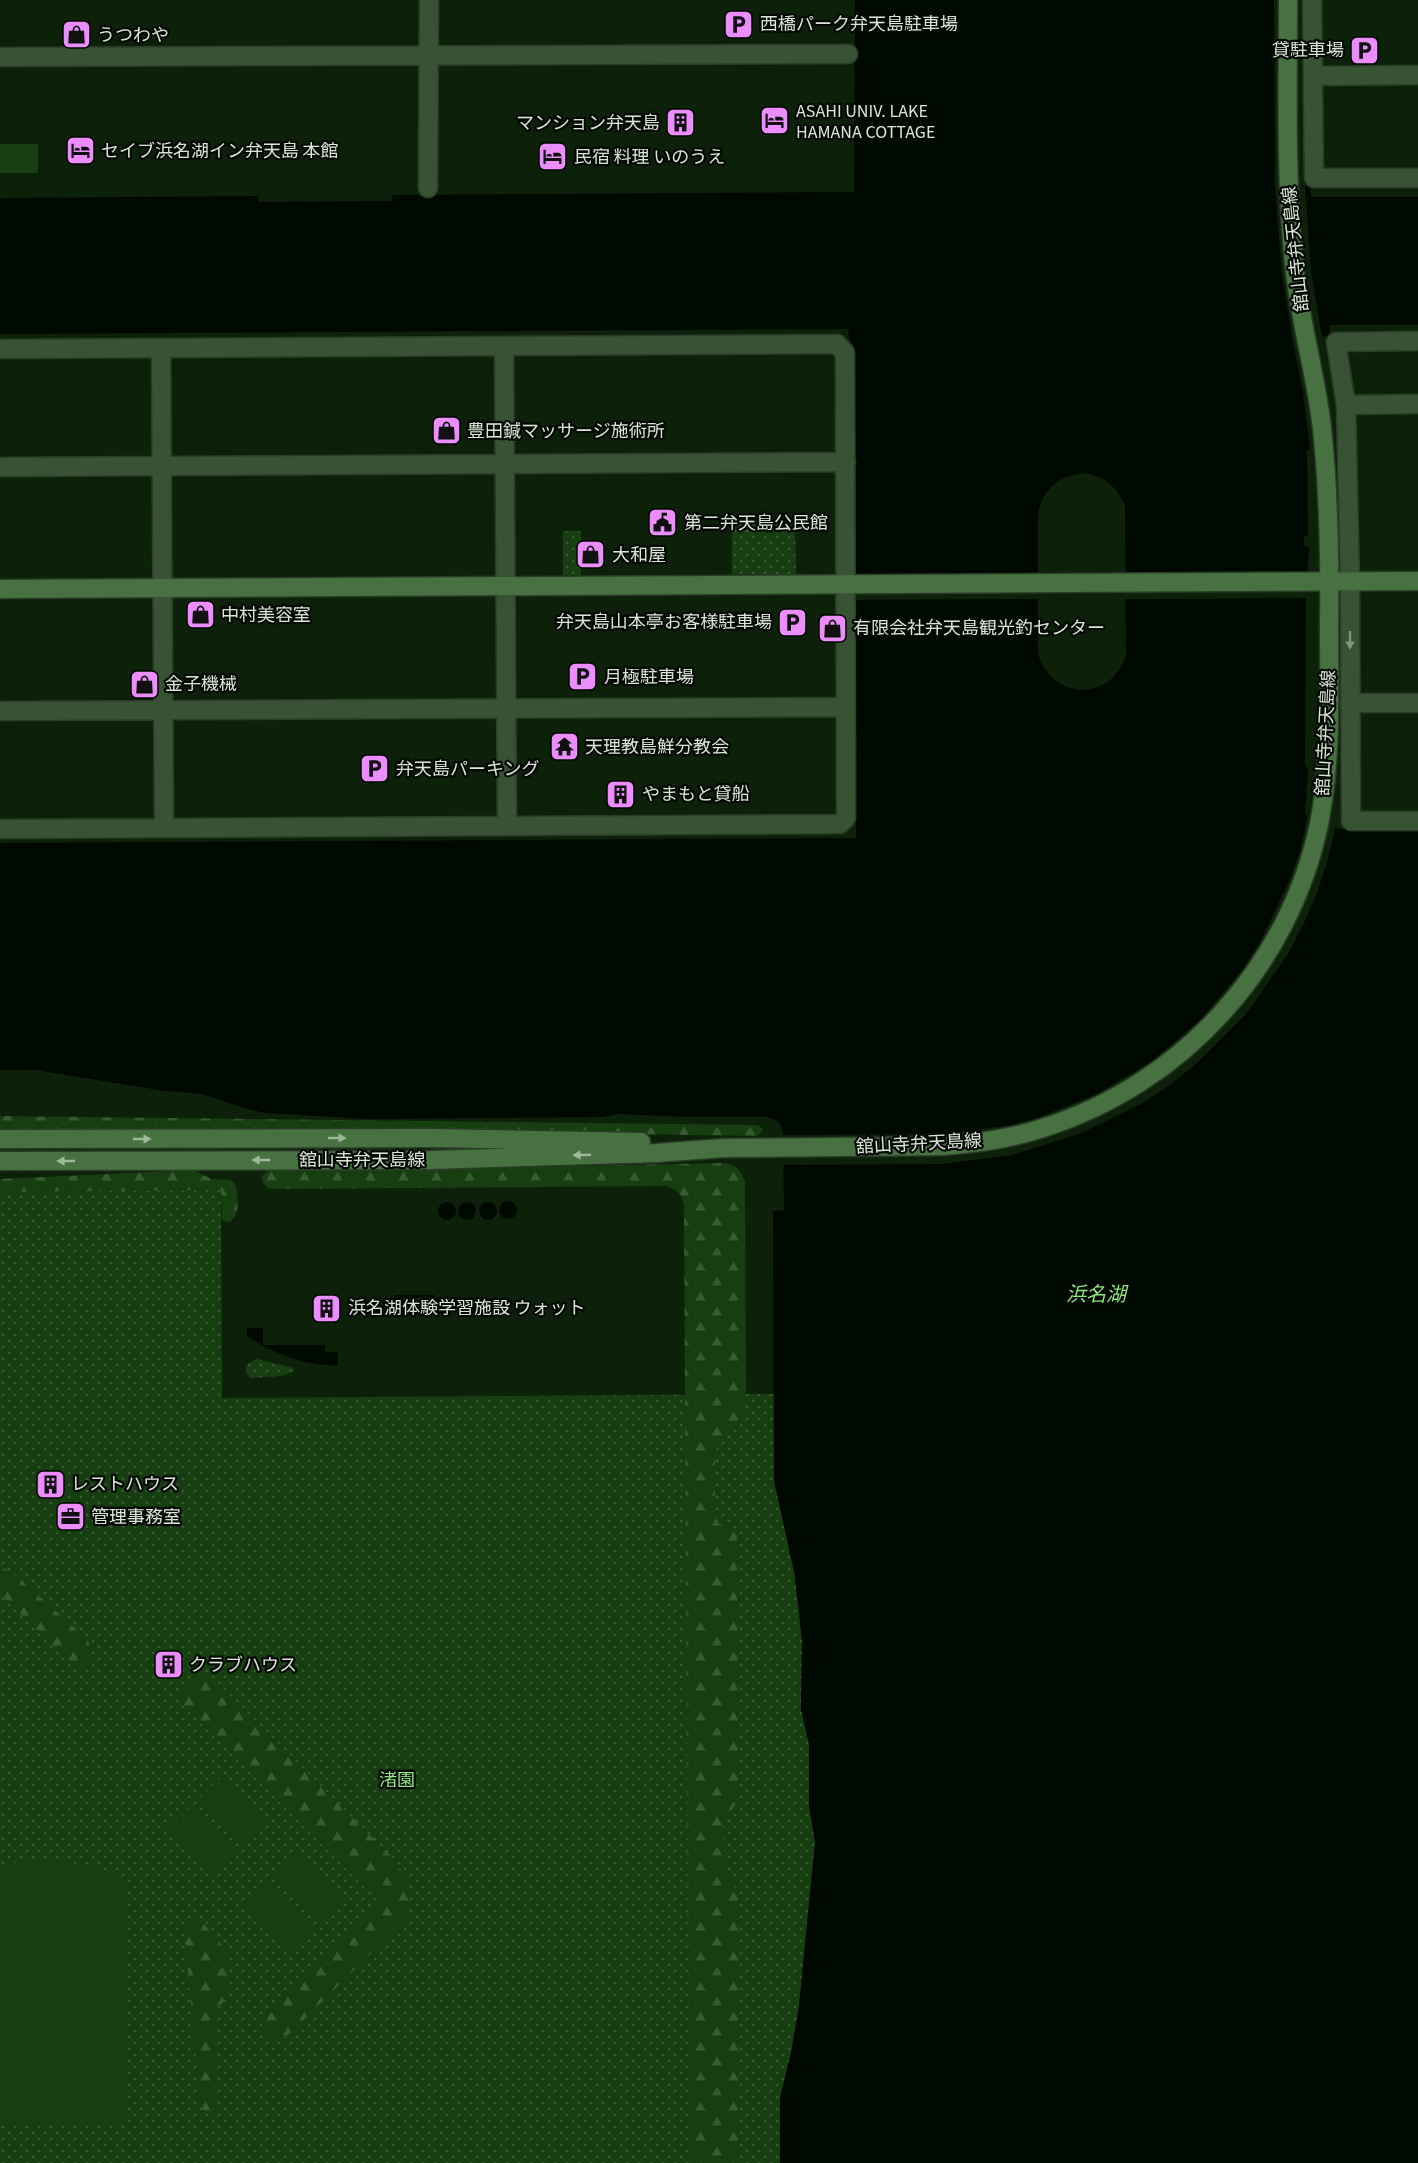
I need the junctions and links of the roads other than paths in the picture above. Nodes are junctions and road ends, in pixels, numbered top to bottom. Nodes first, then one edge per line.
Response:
1 (429, 0) edge
2 (1288, 0) edge
3 (1312, 0) edge
4 (848, 54) dead end
5 (429, 56) junction
6 (0, 57) edge
7 (1418, 75) edge
8 (1312, 76) junction
9 (1418, 178) edge
10 (428, 188) dead end
11 (1418, 341) edge
12 (504, 346) junction
13 (161, 348) junction
14 (0, 349) edge
15 (1418, 404) edge
16 (1346, 405) junction
17 (846, 462) junction
18 (505, 464) junction
19 (162, 466) junction
20 (0, 467) edge
21 (1350, 581) junction
22 (1418, 581) edge
23 (1330, 582) junction
24 (848, 584) junction
25 (505, 586) junction
26 (162, 588) junction
27 (0, 589) edge
28 (1350, 703) junction
29 (1418, 703) edge
30 (846, 707) junction
31 (506, 709) junction
32 (0, 711) edge
33 (163, 711) junction
34 (1418, 821) edge
35 (507, 826) junction
36 (164, 828) junction
37 (0, 829) edge
38 (0, 1140) edge
39 (724, 1148) junction
40 (0, 1161) edge

1 - 5 street
2 - 23 main road, 舘山寺弁天島線
3 - 8 street
4 - 5 street
5 - 6 street
5 - 10 street
7 - 8 street
8 - 9 street
11 - 16 street
12 - 13 street
12 - 17 street
12 - 18 street
13 - 14 street
13 - 19 street
15 - 16 street
16 - 21 street
17 - 18 street
17 - 24 street
18 - 19 street
18 - 25 street
19 - 20 street
19 - 26 street
21 - 22 main road
21 - 23 main road
21 -> 28 street
23 - 24 main road
23 - 39 main road, 舘山寺弁天島線
24 - 25 main road
24 - 30 street
25 - 26 main road
25 - 31 street
26 - 27 main road
26 - 33 street
28 - 29 street
28 - 34 street
30 - 31 street
30 - 35 street
31 - 33 street
31 - 35 street
32 - 33 street
33 - 36 street
35 - 36 street
36 - 37 street
38 -> 39 main road, 舘山寺弁天島線
39 -> 40 main road, 舘山寺弁天島線

